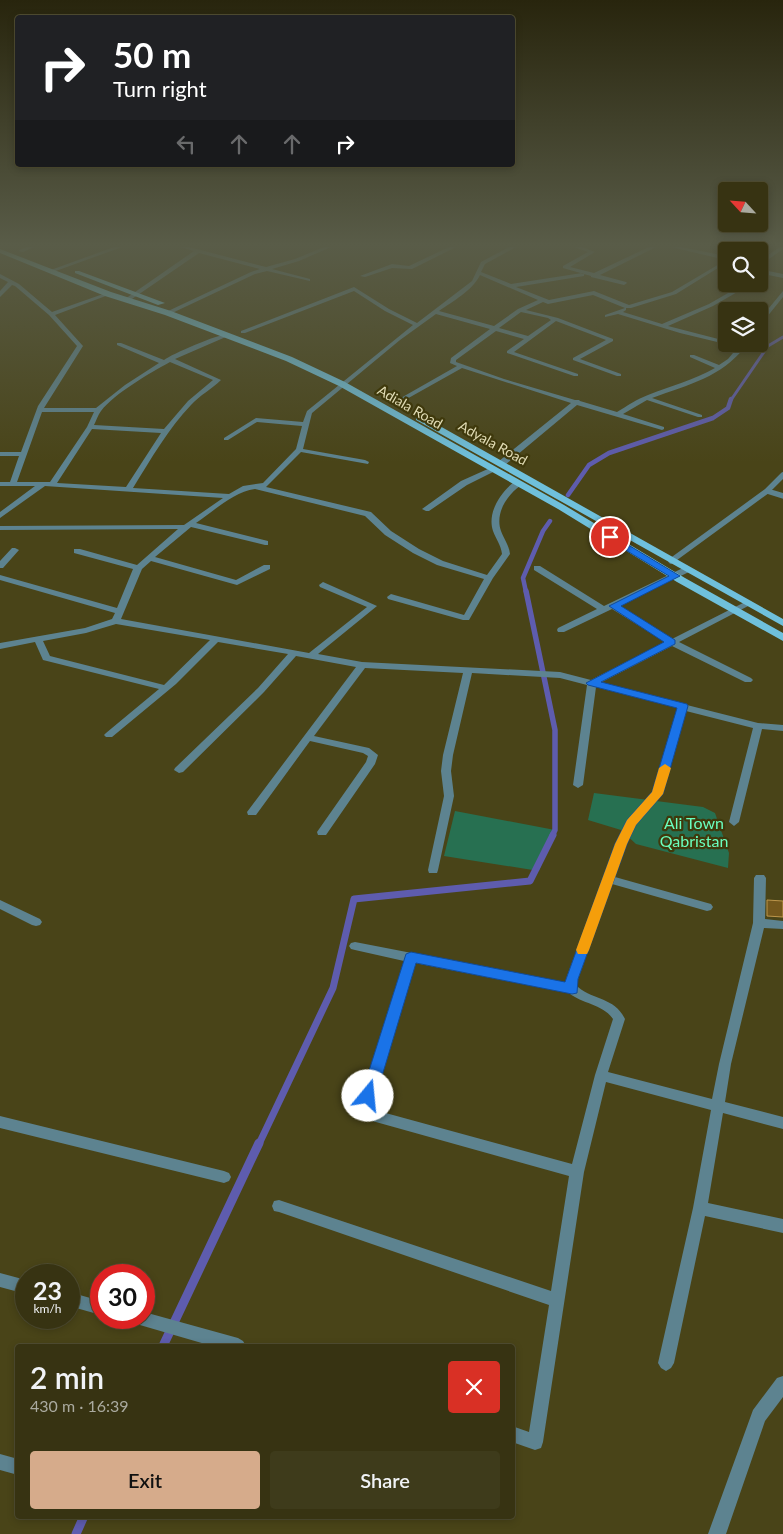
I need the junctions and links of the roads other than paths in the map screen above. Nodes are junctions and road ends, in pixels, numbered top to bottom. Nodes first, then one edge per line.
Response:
1 (55, 319) edge
2 (183, 319) edge
3 (205, 319) edge
4 (276, 319) edge
5 (404, 319) edge
6 (426, 319) edge
7 (458, 319) edge
8 (508, 319) edge
9 (556, 319) joint
10 (639, 319) edge
11 (679, 319) edge
12 (417, 325) junction
13 (662, 326) junction
14 (494, 329) junction
15 (243, 332) junction
16 (226, 335) junction
17 (529, 338) junction
18 (718, 342) edge
19 (119, 344) dead end
20 (739, 352) edge
21 (692, 356) dead end
22 (166, 360) junction
23 (460, 367) junction
24 (721, 368) junction
25 (576, 374) dead end
26 (619, 375) dead end
27 (345, 381) junction
28 (647, 398) junction
29 (577, 401) junction
30 (394, 404) junction
31 (40, 410) junction
32 (98, 410) junction
33 (619, 414) junction
34 (700, 416) dead end
35 (305, 424) junction
36 (90, 427) junction
37 (662, 428) dead end
38 (164, 431) junction
39 (226, 439) dead end
40 (299, 450) junction
41 (0, 454) edge
42 (24, 454) junction
43 (365, 462) dead end
44 (502, 463) junction
45 (493, 470) junction
46 (783, 475) edge
47 (0, 484) edge
48 (13, 484) junction
49 (42, 484) junction
50 (52, 484) junction
51 (517, 484) junction
52 (255, 487) junction
53 (128, 489) junction
54 (767, 491) junction
55 (230, 496) junction
56 (783, 496) edge
57 (426, 509) dead end
58 (0, 516) edge
59 (188, 525) junction
60 (0, 528) edge
61 (265, 543) dead end
62 (15, 550) dead end
63 (77, 551) dead end
64 (148, 558) junction
65 (671, 561) junction
66 (0, 566) edge
67 (268, 567) dead end
68 (138, 568) junction
69 (537, 568) dead end
70 (686, 570) junction
71 (676, 576) junction
72 (0, 577) edge
73 (489, 578) junction
74 (323, 584) dead end
75 (391, 597) dead end
76 (748, 604) junction
77 (614, 606) junction
78 (604, 610) junction
79 (735, 610) junction
80 (118, 616) junction
81 (783, 623) edge
82 (562, 630) dead end
83 (783, 638) edge
84 (38, 639) junction
85 (216, 639) junction
86 (671, 642) junction
87 (0, 646) edge
88 (294, 653) junction
89 (310, 656) junction
90 (362, 666) junction
91 (468, 670) junction
92 (748, 680) dead end
93 (592, 683) junction
94 (166, 688) junction
95 (683, 706) junction
96 (758, 726) junction
97 (783, 728) edge
98 (109, 735) dead end
99 (308, 738) junction
100 (179, 770) dead end
101 (578, 785) dead end
102 (252, 812) dead end
103 (734, 822) dead end
104 (322, 832) dead end
105 (433, 870) dead end
106 (760, 878) dead end
107 (608, 879) junction
108 (0, 904) edge
109 (707, 907) dead end
110 (36, 922) dead end
111 (759, 923) junction
112 (783, 925) edge
113 (355, 946) dead end
114 (411, 957) junction
115 (572, 989) junction
116 (601, 1075) junction
117 (718, 1107) junction
118 (0, 1122) edge
119 (783, 1123) edge
120 (577, 1172) junction
121 (224, 1177) dead end
122 (279, 1206) dead end
123 (700, 1208) junction
124 (783, 1226) edge
125 (0, 1280) edge
126 (15, 1284) edge
127 (557, 1300) junction
128 (155, 1322) edge
129 (232, 1344) edge
130 (666, 1363) dead end
131 (783, 1384) edge
132 (515, 1435) edge
133 (0, 1462) edge
134 (15, 1466) edge
135 (717, 1534) edge

1 - 31 street
2 - 16 main road, Adiala Road
3 - 15 main road, Adyala Road
4 - 15 street
5 - 12 street
6 - 12 street
7 - 14 street
8 - 14 street
9 - 17 street
9 - 26 street
10 - 13 street
11 - 13 street
12 - 27 street
13 - 18 street
14 - 17 street
14 - 23 street
15 - 27 main road, Adyala Road
16 - 22 street
16 - 27 main road, Adiala Road
17 - 25 street
19 - 22 street
20 - 24 street
21 - 24 street
22 - 32 street
22 - 38 street
23 - 29 street
23 - 30 street
24 - 28 street
27 - 30 main road, Adyala Road
27 - 35 street
27 - 45 main road, Adiala Road
28 - 33 street
28 - 34 street
29 - 33 street
29 - 44 street
30 - 44 main road, Adyala Road
31 - 32 street
31 - 42 street
32 - 36 street
33 - 37 street
35 - 39 street
35 - 40 street
36 - 38 street
36 - 50 street
38 - 53 street
40 - 43 street
40 - 52 street
41 - 42 street
42 - 48 street
44 - 65 main road, Adyala Road
45 - 51 main road, Adiala Road
45 - 57 street
46 - 54 lane
47 - 48 street
48 - 49 street
49 - 50 street
49 - 58 street
50 - 53 street
51 - 71 main road, Adiala Road
51 - 73 street
52 - 55 street
52 - 73 street
53 - 55 street
54 - 56 lane
54 - 65 lane
55 - 59 street
59 - 60 street
59 - 61 street
59 - 64 street
62 - 66 street
63 - 68 street
64 - 67 street
64 - 68 street
65 - 70 main road, Adyala Road
68 - 80 street
69 - 78 street
70 - 71 street
70 - 76 main road, Adyala Road
71 - 77 street
71 - 79 main road, Adiala Road
72 - 80 street
73 - 75 street
74 - 89 street
76 - 79 street
76 - 81 main road, Adyala Road
77 - 78 street
77 - 86 street
78 - 82 street
79 - 83 main road, Adiala Road
79 - 86 street
80 - 84 street
80 - 85 street
84 - 87 street
84 - 94 street
85 - 88 street
85 - 94 street
86 - 92 street
86 - 93 street
88 - 89 street
88 - 100 street
89 - 90 street
90 - 91 street
90 - 99 street
91 - 93 street
91 - 105 street
93 - 95 street
93 - 101 street
94 - 98 street
95 - 96 street
95 - 107 street
96 - 97 street
96 - 103 street
99 - 102 street
99 - 104 street
106 - 111 street
107 - 109 street
107 - 115 street
108 - 110 street
111 - 112 street
111 - 117 street
113 - 114 street
114 - 115 street
114 - 120 street
115 - 116 street
116 - 117 street
116 - 120 street
117 - 119 street
117 - 123 street
118 - 121 street
120 - 127 street
122 - 127 street
123 - 124 street
123 - 130 street
125 - 126 street
127 - 132 street
128 - 129 street
131 - 135 street
133 - 134 street

